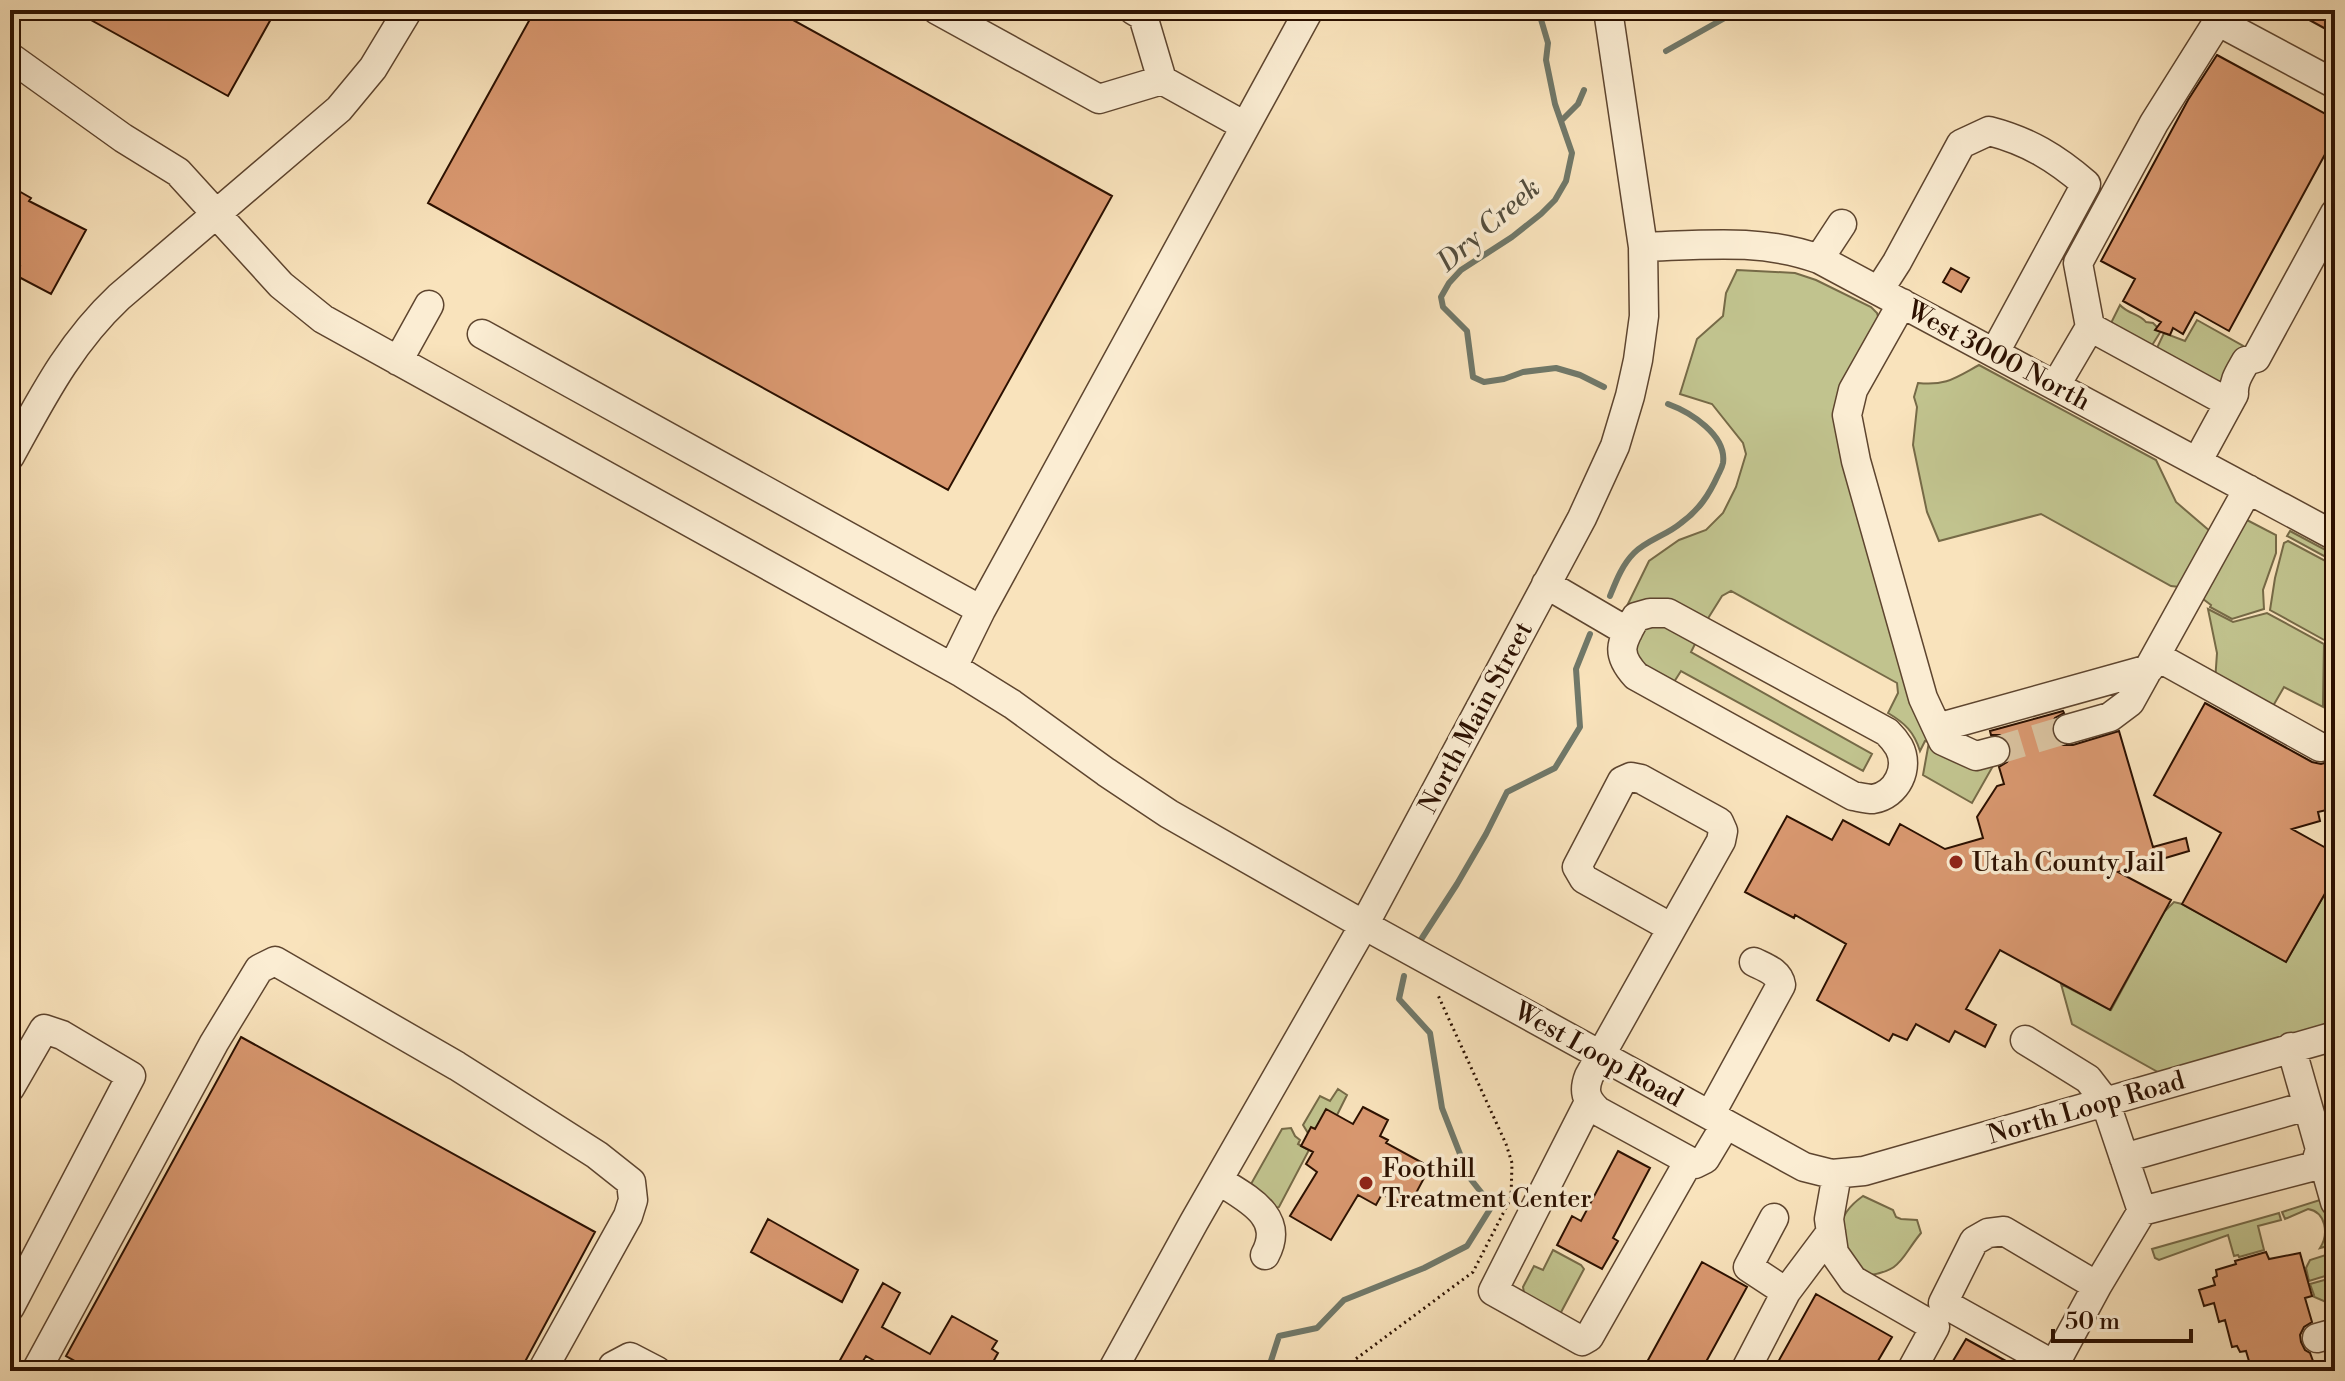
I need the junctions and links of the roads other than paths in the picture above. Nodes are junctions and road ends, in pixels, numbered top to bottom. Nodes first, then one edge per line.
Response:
1 (408, 10) edge
2 (937, 10) edge
3 (1133, 10) edge
4 (1309, 10) edge
5 (1608, 10) edge
6 (2222, 16) edge
7 (10, 57) edge
8 (1162, 80) junction
9 (2335, 84) edge
10 (1245, 126) junction
11 (2335, 213) edge
12 (216, 214) junction
13 (1842, 224) dead end
14 (1643, 247) junction
15 (1819, 259) junction
16 (1891, 296) junction
17 (429, 305) dead end
18 (2090, 327) junction
19 (482, 334) dead end
20 (1995, 352) junction
21 (398, 361) junction
22 (2056, 385) junction
23 (2232, 398) junction
24 (10, 456) edge
25 (2197, 462) junction
26 (2248, 489) junction
27 (2335, 536) edge
28 (1546, 584) junction
29 (981, 610) junction
30 (1628, 632) junction
31 (2152, 662) junction
32 (953, 667) junction
33 (1937, 728) junction
34 (2068, 729) tunnel mouth
35 (2320, 747) dead end
36 (1995, 751) tunnel mouth
37 (1364, 925) junction
38 (1672, 928) junction
39 (1754, 962) dead end
40 (2335, 1036) edge
41 (2025, 1040) dead end
42 (2291, 1047) junction
43 (1601, 1055) junction
44 (10, 1088) edge
45 (2105, 1101) junction
46 (1589, 1102) junction
47 (2307, 1106) junction
48 (1718, 1120) junction
49 (2320, 1149) junction
50 (2124, 1158) junction
51 (1689, 1161) junction
52 (1837, 1174) junction
53 (1218, 1180) junction
54 (2335, 1202) edge
55 (2142, 1211) junction
56 (1774, 1218) dead end
57 (1831, 1232) junction
58 (1265, 1255) dead end
59 (2097, 1286) junction
60 (1786, 1292) junction
61 (10, 1307) edge
62 (1939, 1315) junction
63 (2052, 1368) edge
64 (36, 1371) edge
65 (542, 1371) edge
66 (611, 1371) edge
67 (657, 1371) edge
68 (1112, 1371) edge
69 (1745, 1371) edge
70 (1911, 1371) edge

1 - 12 street
2 - 8 street
3 - 8 street
4 - 10 street
5 - 14 street, North Main Street
6 - 9 street
6 - 18 street
7 - 12 street, West Loop Road
8 - 10 street
10 - 29 street
11 - 23 street
12 - 21 street, West Loop Road
12 - 24 street
13 - 15 street
14 - 15 street, West 3000 North
14 - 28 street, North Main Street
15 - 16 street, West 3000 North
16 - 20 street, West 3000 North
16 - 20 street
16 - 33 street
17 - 21 street
18 - 22 street
18 - 23 street
19 - 29 street
20 - 22 street, West 3000 North
21 - 32 street, West Loop Road
22 - 25 street, West 3000 North
23 - 25 street
25 - 26 street, West 3000 North
26 - 27 street, West 3000 North
26 - 31 street
28 - 30 street
28 - 37 street, North Main Street
29 - 32 street
30 - 30 street
31 - 33 street
31 - 34 street
31 - 35 street
32 - 37 street, West Loop Road
33 - 36 street
37 - 43 street, West Loop Road
37 - 53 street, North Main Street
38 - 38 street
38 - 43 street
39 - 48 street
40 - 42 street, North Loop Road
41 - 45 street
42 - 45 street, North Loop Road
42 - 47 street
43 - 46 street
43 - 48 street, West Loop Road
44 - 61 street
45 - 50 street
45 - 52 street, North Loop Road
46 - 51 street
46 - 51 street
47 - 49 street
47 - 50 street
48 - 51 street
48 - 52 street, West Loop Road
49 - 54 street
49 - 55 street
50 - 55 street
52 - 57 street
53 - 58 street
53 - 68 street, North Main Street
55 - 59 street
56 - 60 street
57 - 60 street
57 - 62 street
59 - 62 street
59 - 63 street
60 - 69 street
62 - 63 street
62 - 70 street
64 - 65 street
66 - 67 street

